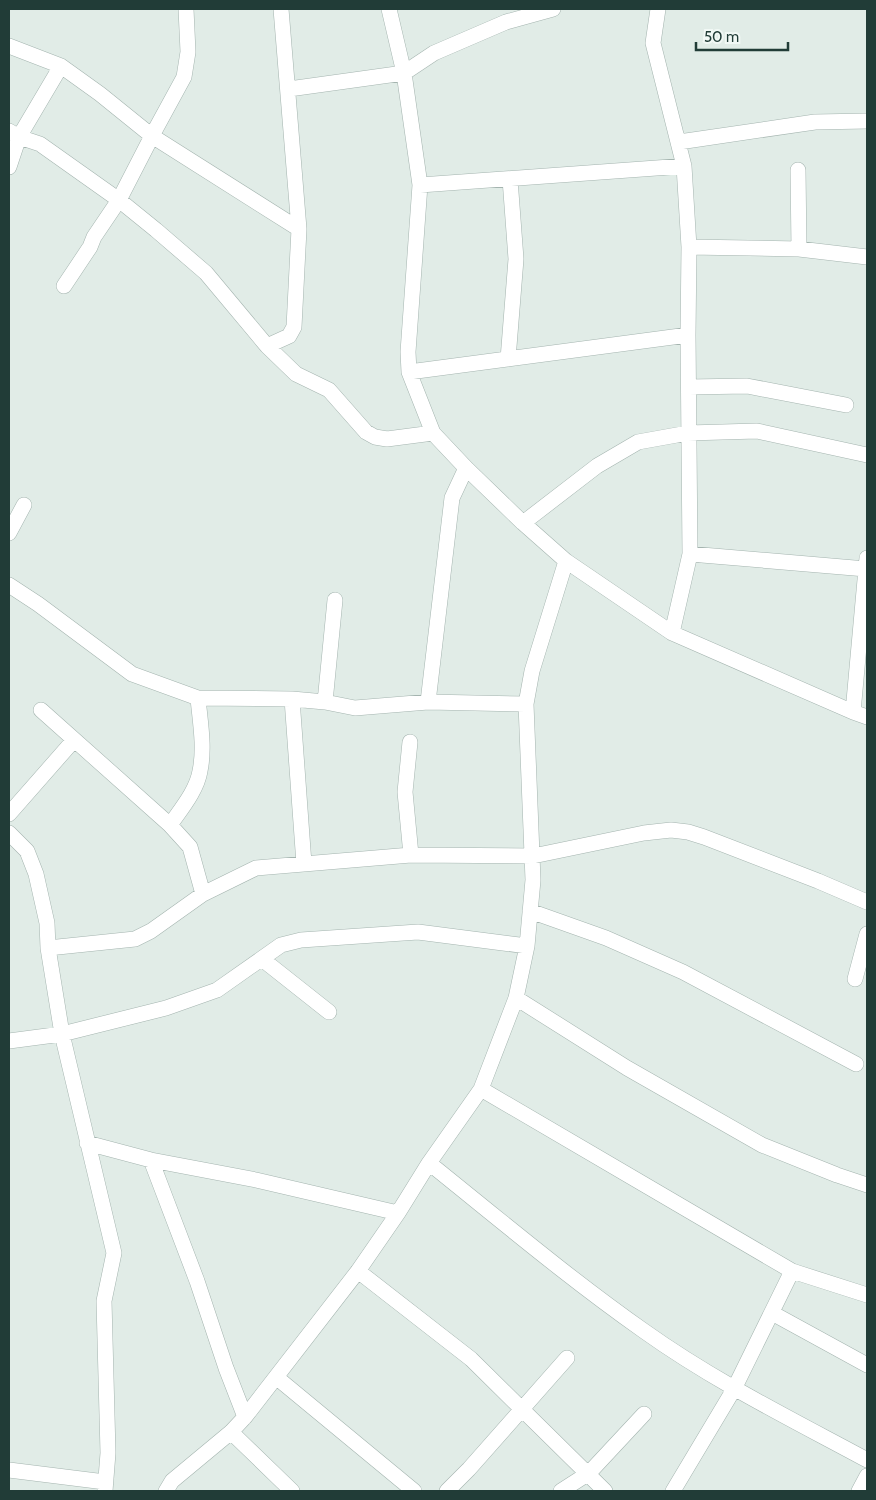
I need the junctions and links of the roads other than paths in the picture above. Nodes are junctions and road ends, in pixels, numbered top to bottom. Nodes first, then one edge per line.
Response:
1 (186, 9) edge
2 (389, 9) edge
3 (553, 9) edge
4 (658, 9) edge
5 (277, 10) edge
6 (504, 15) edge
7 (9, 46) edge
8 (60, 66) junction
9 (404, 73) junction
10 (289, 89) junction
11 (867, 120) edge
12 (14, 134) edge
13 (152, 136) junction
14 (679, 142) junction
15 (684, 166) junction
16 (9, 167) edge
17 (798, 170) dead end
18 (510, 179) junction
19 (420, 184) junction
20 (118, 200) junction
21 (299, 229) junction
22 (689, 247) junction
23 (799, 248) junction
24 (867, 257) edge
25 (64, 286) dead end
26 (688, 335) junction
27 (267, 346) junction
28 (508, 359) junction
29 (409, 372) junction
30 (689, 387) junction
31 (846, 405) dead end
32 (434, 433) junction
33 (688, 433) junction
34 (867, 455) edge
35 (466, 468) junction
36 (24, 505) dead end
37 (523, 523) junction
38 (9, 533) edge
39 (690, 554) junction
40 (566, 561) junction
41 (867, 564) edge
42 (9, 585) edge
43 (335, 600) dead end
44 (672, 633) junction
45 (198, 698) junction
46 (292, 699) junction
47 (325, 702) junction
48 (428, 702) junction
49 (526, 704) junction
50 (41, 710) dead end
51 (860, 715) edge
52 (74, 740) junction
53 (410, 742) dead end
54 (9, 814) edge
55 (170, 825) junction
56 (9, 833) edge
57 (411, 854) junction
58 (533, 856) junction
59 (304, 864) junction
60 (203, 894) junction
61 (867, 902) edge
62 (530, 911) junction
63 (867, 939) edge
64 (526, 946) junction
65 (48, 948) junction
66 (262, 959) junction
67 (855, 979) dead end
68 (516, 998) junction
69 (329, 1012) dead end
70 (62, 1034) junction
71 (9, 1041) edge
72 (856, 1064) dead end
73 (480, 1089) junction
74 (87, 1143) junction
75 (151, 1160) junction
76 (429, 1163) junction
77 (867, 1185) edge
78 (398, 1213) junction
79 (358, 1271) junction
80 (792, 1271) junction
81 (867, 1295) edge
82 (772, 1313) junction
83 (567, 1358) dead end
84 (867, 1365) edge
85 (276, 1377) junction
86 (734, 1389) junction
87 (522, 1408) junction
88 (644, 1414) dead end
89 (245, 1417) junction
90 (231, 1432) junction
91 (867, 1460) edge
92 (10, 1466) edge
93 (589, 1474) junction
94 (867, 1476) edge
95 (105, 1487) edge
96 (166, 1491) edge
97 (292, 1491) edge
98 (414, 1491) edge
99 (449, 1491) edge
100 (561, 1491) edge
101 (605, 1491) edge
102 (673, 1491) edge
103 (859, 1491) edge

1 - 13 street
2 - 9 street
3 - 6 street
4 - 14 street
5 - 10 street
6 - 9 street
7 - 8 street
8 - 12 street
8 - 13 street
9 - 10 street
9 - 19 street
10 - 21 street
11 - 14 street
12 - 16 street
12 - 20 street
13 - 20 street
13 - 21 street
14 - 15 street
15 - 18 street
15 - 22 street
17 - 23 street
18 - 19 street
18 - 28 street
19 - 29 street
20 - 25 street
20 - 27 street
21 - 27 street
22 - 23 street
22 - 26 street
23 - 24 street
26 - 28 street
26 - 30 street
27 - 32 street
28 - 29 street
29 - 32 street
30 - 31 street
30 - 33 street
32 - 35 street
33 - 34 street
33 - 37 street
33 - 39 street
35 - 37 street
35 - 48 street
36 - 38 street
37 - 40 street
39 - 41 street
39 - 44 street
40 - 44 street
40 - 49 street
41 - 51 street
42 - 45 street
43 - 47 street
44 - 51 street
45 - 46 street
45 - 55 street
46 - 47 street
46 - 59 street
47 - 48 street
48 - 49 street
49 - 58 street
50 - 52 street
52 - 54 street
52 - 55 street
53 - 57 street
55 - 60 street
56 - 65 street
57 - 58 street
57 - 59 street
58 - 61 street
58 - 62 street
59 - 60 street
60 - 65 street
62 - 64 street
62 - 72 street
63 - 67 street
64 - 66 street
64 - 68 street
65 - 70 street
66 - 69 street
66 - 70 street
68 - 73 street
68 - 77 street
70 - 71 street
70 - 74 street
73 - 76 street
73 - 80 street
74 - 75 street
74 - 95 street
75 - 78 street
75 - 89 street
76 - 78 street
76 - 86 street
78 - 79 street
79 - 85 street
79 - 87 street
80 - 81 street
80 - 82 street
82 - 84 street
82 - 86 street
83 - 87 street
85 - 89 street
85 - 98 street
86 - 91 street
86 - 102 street
87 - 93 street
87 - 99 street
88 - 93 street
89 - 90 street
90 - 96 street
90 - 97 street
92 - 95 street
93 - 100 street
93 - 101 street
94 - 103 street

